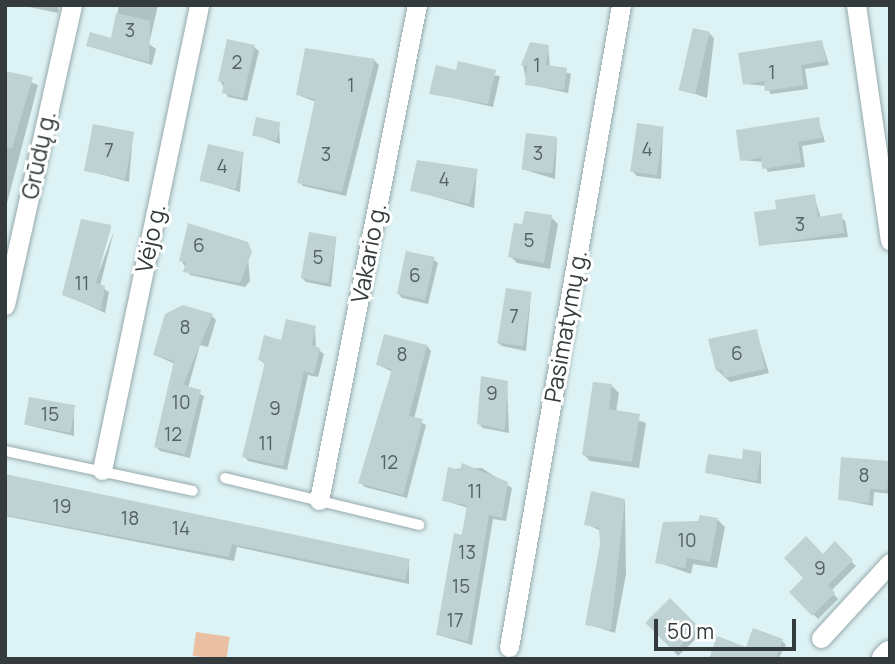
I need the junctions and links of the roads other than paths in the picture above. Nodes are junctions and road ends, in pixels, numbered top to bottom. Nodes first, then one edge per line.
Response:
1 (72, 5) edge
2 (199, 5) edge
3 (416, 5) edge
4 (621, 5) edge
5 (856, 5) edge
6 (890, 241) edge
7 (5, 305) edge
8 (5, 451) edge
9 (102, 470) junction
10 (225, 478) dead end
11 (193, 491) dead end
12 (319, 500) junction
13 (419, 525) dead end
14 (890, 563) edge
15 (821, 638) dead end
16 (509, 646) dead end

1 - 7 street, Grūdų g.
2 - 9 street, Vėjo g.
3 - 12 street, Vakario g.
4 - 16 street, Pasimatymų g.
5 - 6 street
8 - 9 lane
9 - 11 lane
10 - 12 lane
12 - 13 lane
14 - 15 street

